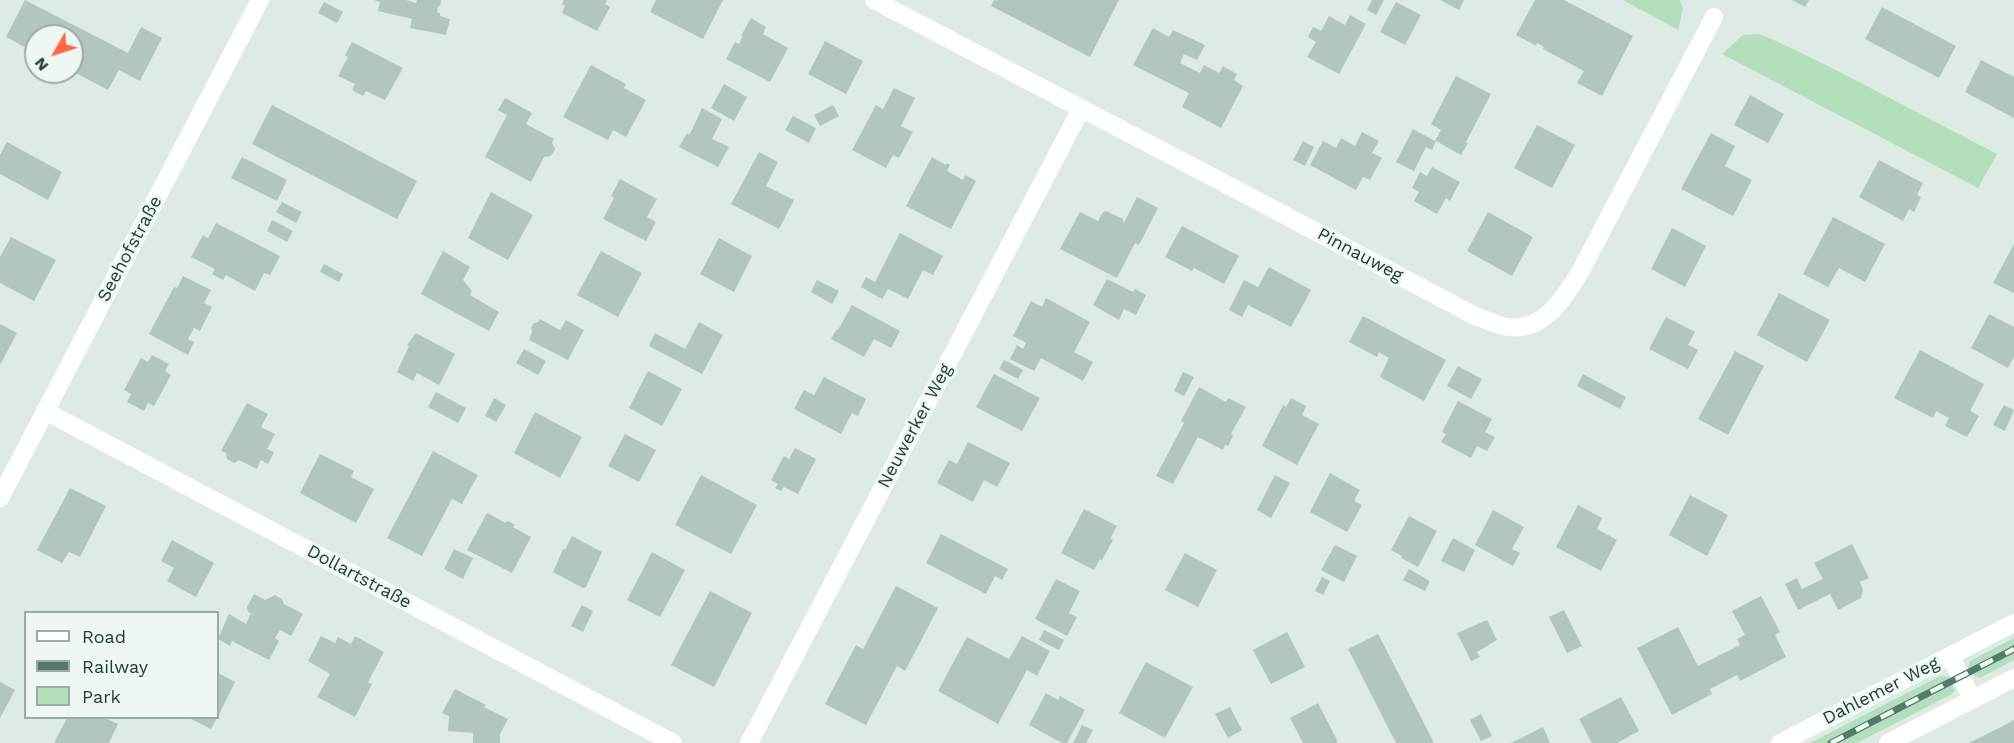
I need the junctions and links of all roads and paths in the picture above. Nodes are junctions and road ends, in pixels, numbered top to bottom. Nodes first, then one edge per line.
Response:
1 (260, 0) edge
2 (874, 0) edge
3 (1714, 17) dead end
4 (1081, 109) junction
5 (45, 411) junction
6 (0, 498) edge
7 (2014, 623) edge
8 (1950, 656) junction
9 (2014, 678) edge
10 (1973, 700) junction
11 (649, 737) edge
12 (673, 743) edge
13 (749, 743) edge
14 (1780, 743) edge
15 (1888, 743) edge

1 - 5 street, Seehofstraße
2 - 4 street, Pinnauweg
3 - 4 street, Pinnauweg
4 - 13 street, Neuwerker Weg
5 - 6 street, Seehofstraße
5 - 11 street, Dollartstraße
7 - 8 street, Dahlemer Weg
8 - 10 street, Dahlemer Weg
8 - 14 street, Dahlemer Weg
9 - 10 street
10 - 15 street
11 - 12 street, Dollartstraße

